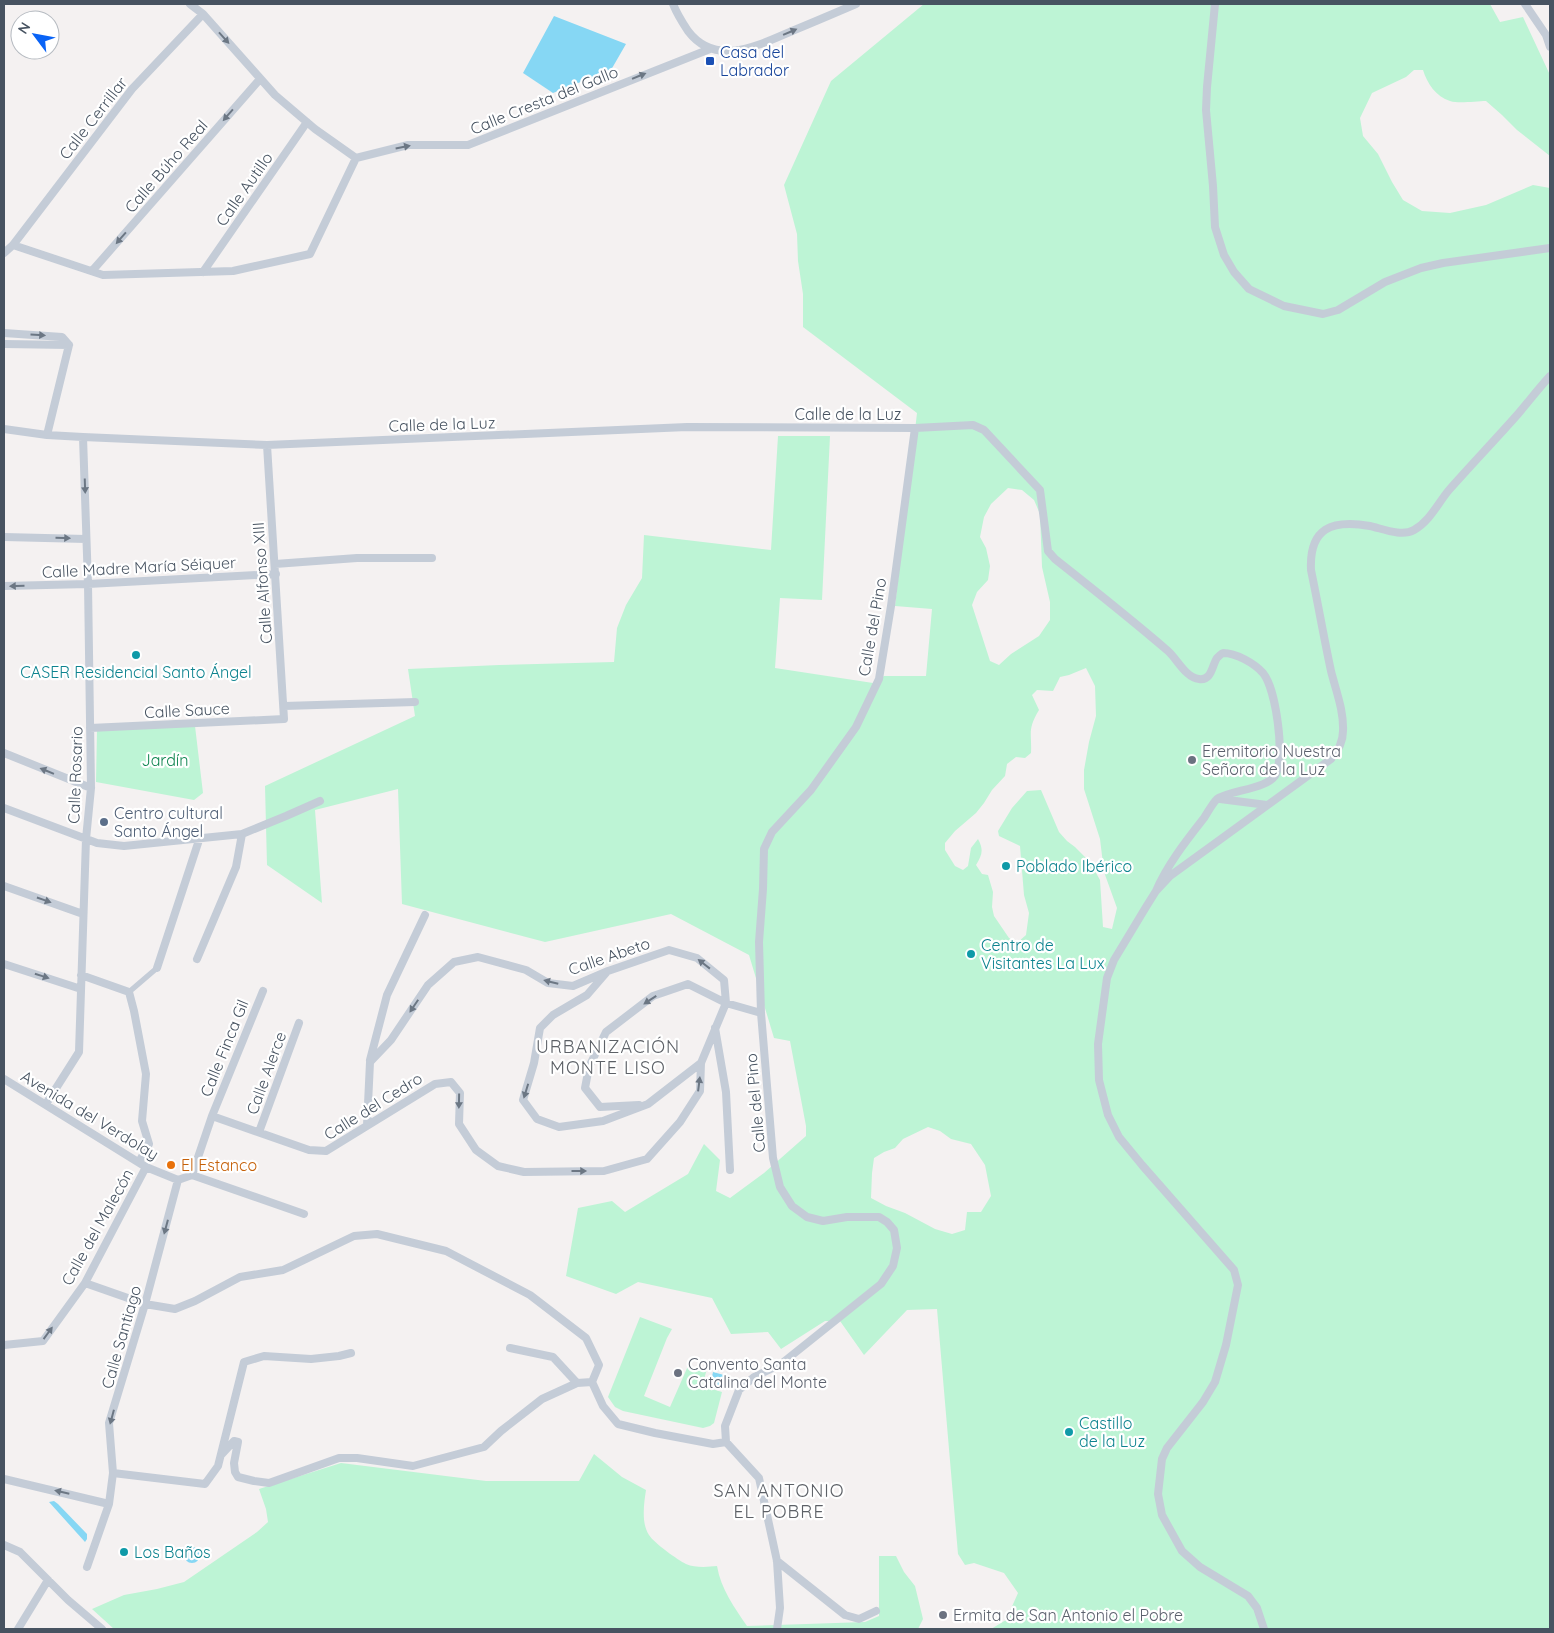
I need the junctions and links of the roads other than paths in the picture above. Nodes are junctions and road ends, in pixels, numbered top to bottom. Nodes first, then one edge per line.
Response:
1 (190, 4) edge
2 (674, 4) edge
3 (856, 4) edge
4 (1215, 4) edge
5 (1525, 4) edge
6 (203, 14) junction
7 (1550, 46) edge
8 (710, 49) junction
9 (260, 79) junction
10 (307, 122) junction
11 (356, 158) junction
12 (13, 245) junction
13 (1550, 248) edge
14 (4, 253) edge
15 (92, 271) junction
16 (203, 272) junction
17 (4, 333) edge
18 (4, 344) edge
19 (68, 345) junction
20 (1550, 376) edge
21 (915, 428) junction
22 (4, 429) edge
23 (47, 435) junction
24 (83, 437) junction
25 (267, 445) junction
26 (4, 537) edge
27 (86, 539) junction
28 (432, 558) dead end
29 (275, 564) junction
30 (276, 574) junction
31 (88, 584) junction
32 (4, 586) edge
33 (415, 702) dead end
34 (284, 706) junction
35 (284, 719) joint
36 (90, 728) junction
37 (4, 753) edge
38 (91, 788) junction
39 (1218, 799) junction
40 (320, 801) dead end
41 (1267, 805) junction
42 (4, 808) edge
43 (242, 834) junction
44 (200, 837) junction
45 (86, 839) junction
46 (4, 886) edge
47 (1156, 891) junction
48 (84, 914) junction
49 (425, 915) dead end
50 (197, 959) dead end
51 (4, 964) edge
52 (157, 968) joint
53 (608, 971) junction
54 (81, 975) junction
55 (80, 989) junction
56 (263, 991) dead end
57 (129, 992) junction
58 (726, 1003) junction
59 (761, 1013) junction
60 (299, 1024) dead end
61 (715, 1028) junction
62 (370, 1062) junction
63 (701, 1063) junction
64 (4, 1079) edge
65 (46, 1104) junction
66 (648, 1104) junction
67 (212, 1116) junction
68 (367, 1125) junction
69 (259, 1132) junction
70 (142, 1165) junction
71 (730, 1170) dead end
72 (192, 1175) junction
73 (178, 1180) junction
74 (304, 1214) dead end
75 (85, 1283) junction
76 (146, 1304) junction
77 (4, 1345) edge
78 (510, 1348) dead end
79 (351, 1353) dead end
80 (592, 1382) junction
81 (577, 1383) junction
82 (726, 1442) junction
83 (221, 1455) junction
84 (113, 1473) junction
85 (4, 1478) edge
86 (110, 1504) junction
87 (4, 1545) edge
88 (777, 1561) junction
89 (87, 1567) dead end
90 (48, 1580) junction
91 (876, 1611) dead end
92 (18, 1629) edge
93 (102, 1629) edge
94 (776, 1629) edge
95 (1264, 1629) edge

1 - 6 street
2 - 8 street
8 -> 3 street
4 - 13 street
5 - 7 street
6 -> 9 street
6 - 12 street, Calle Cerrillar
11 -> 8 street, Calle Cresta del Gallo
9 - 10 street
9 -> 15 street, Calle Búho Real
10 - 11 street
10 - 16 street, Calle Autillo
11 - 16 street
12 - 14 street
12 - 15 street
15 - 16 street
17 -> 19 street
18 - 19 street
19 - 23 street
20 - 41 street
21 - 25 street, Calle de la Luz
21 - 39 street, Calle de la Luz
21 - 59 street, Calle del Pino
22 - 23 street, Calle de la Luz
23 - 24 street, Calle de la Luz
24 - 25 street, Calle de la Luz
24 -> 27 street, Calle Rosario
25 - 29 street, Calle Alfonso XIII
26 -> 27 street
27 - 31 street, Calle Rosario
28 - 29 street
29 - 30 street, Calle Alfonso XIII
30 - 31 street, Calle Madre María Séiquer
30 - 34 street, Calle Alfonso XIII
31 -> 32 street, Calle Madre María Séiquer
31 - 36 street, Calle Rosario
33 - 34 street
34 - 35 street, Calle Alfonso XIII
35 - 36 street, Calle Sauce
36 - 38 street, Calle Rosario
38 -> 37 street
38 - 45 street, Calle Rosario
39 - 41 street
39 - 47 street
40 - 43 street
41 - 47 street
42 - 45 street
43 - 44 street
43 - 50 street
44 - 45 street
44 - 52 street
45 - 48 street, Calle Rosario
46 -> 48 street
47 - 95 street
48 - 54 street, Calle Rosario
49 - 62 street
51 -> 55 street
52 - 57 street
58 -> 53 street, Calle Abeto
53 -> 62 street, Calle Abeto
53 -> 66 street
54 - 55 street, Calle Rosario
54 - 57 street
55 - 65 street, Calle Rosario
56 - 67 street, Calle Finca Gil
57 - 70 street, Calle del Malecón
58 - 59 street
58 - 61 street, Calle del Cedro
58 -> 66 street
59 - 82 street, Calle del Pino
60 - 69 street, Calle Alerce
61 - 63 street, Calle del Cedro
61 - 71 street
62 - 68 street
63 - 66 street
68 -> 63 street, Calle del Cedro
64 - 65 street, Avenida del Verdolay
65 - 70 street, Avenida del Verdolay
67 - 69 street, Calle del Cedro
67 - 72 street
68 - 69 street, Calle del Cedro
70 - 73 street, Avenida del Verdolay
70 - 75 street, Calle del Malecón
72 - 73 street
72 - 74 street
73 -> 76 street, Calle Santiago
75 - 76 street
77 -> 75 street, Calle del Malecón
76 - 80 street
76 -> 84 street, Calle Santiago
78 - 81 street
79 - 83 street
80 - 81 street
80 - 82 street
81 - 83 street
82 - 88 street
83 - 84 street
84 - 86 street, Calle Santiago
86 -> 85 street
86 - 89 street, Calle Santiago
87 - 90 street
88 - 91 street
88 - 94 street
90 - 92 street
90 - 93 street

